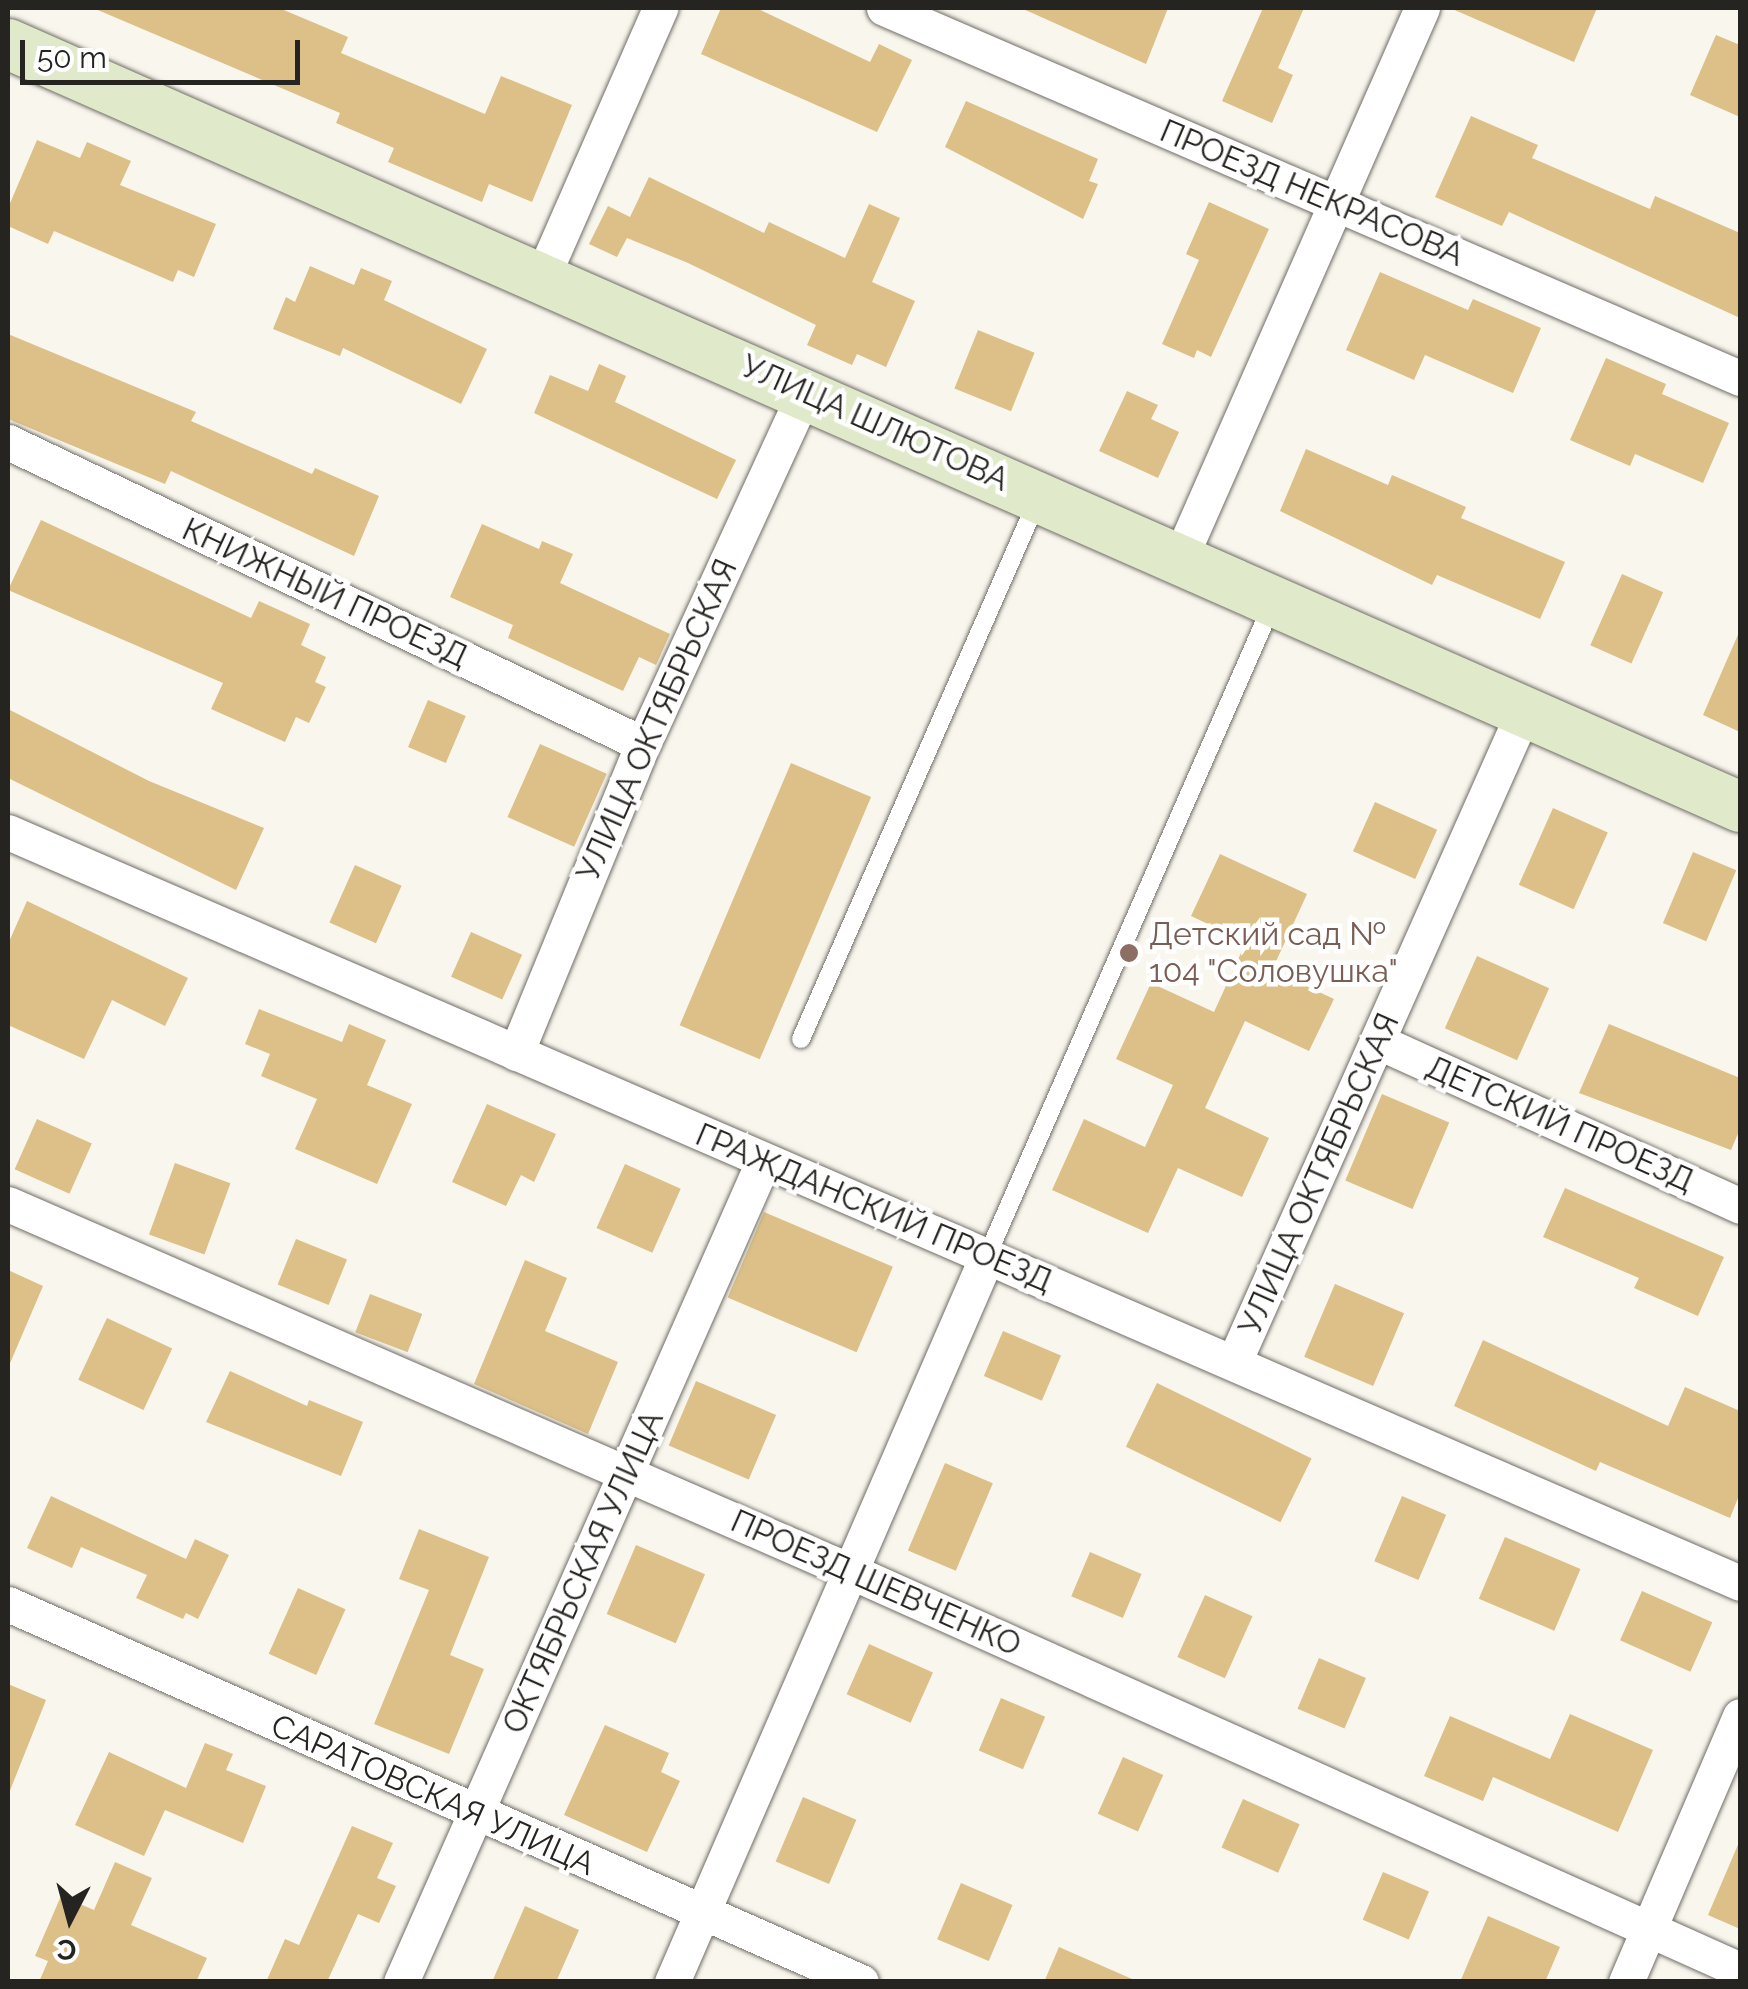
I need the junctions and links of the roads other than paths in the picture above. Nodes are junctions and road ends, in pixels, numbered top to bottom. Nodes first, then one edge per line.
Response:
1 (660, 8) edge
2 (884, 8) edge
3 (1422, 8) edge
4 (8, 44) edge
5 (1336, 203) junction
6 (543, 275) junction
7 (1740, 378) edge
8 (806, 391) junction
9 (8, 442) edge
10 (1039, 496) junction
11 (1180, 558) junction
12 (1274, 600) junction
13 (1524, 711) junction
14 (643, 744) junction
15 (1740, 807) edge
16 (8, 832) edge
17 (801, 1039) dead end
18 (1378, 1042) junction
19 (516, 1053) junction
20 (763, 1162) junction
21 (8, 1204) edge
22 (1740, 1206) edge
23 (987, 1256) junction
24 (1234, 1362) junction
25 (627, 1474) junction
26 (852, 1572) junction
27 (1740, 1583) edge
28 (8, 1604) edge
29 (1740, 1716) edge
30 (474, 1814) junction
31 (702, 1913) junction
32 (1648, 1930) junction
33 (1740, 1970) edge
34 (400, 1982) edge
35 (672, 1982) edge
36 (861, 1982) edge
37 (1626, 1982) edge

1 - 6 street
2 - 5 street, ПРОЕЗД НЕКРАСОВА
3 - 5 street
4 - 6 main road, УЛИЦА ШЛЮТОВА
5 - 7 street, ПРОЕЗД НЕКРАСОВА
5 - 11 street
6 - 8 main road, УЛИЦА ШЛЮТОВА
8 - 10 main road, УЛИЦА ШЛЮТОВА
8 - 14 street, УЛИЦА ОКТЯБРЬСКАЯ
9 - 14 street, КНИЖНЫЙ ПРОЕЗД
10 - 11 main road, УЛИЦА ШЛЮТОВА
10 - 17 lane
11 - 12 main road, УЛИЦА ШЛЮТОВА
12 - 13 main road, УЛИЦА ШЛЮТОВА
12 - 23 lane
13 - 15 main road, УЛИЦА ШЛЮТОВА
13 - 18 street, УЛИЦА ОКТЯБРЬСКАЯ
14 - 19 street, УЛИЦА ОКТЯБРЬСКАЯ
16 - 19 street, ГРАЖДАНСКИЙ ПРОЕЗД
18 - 22 street, ДЕТСКИЙ ПРОЕЗД
18 - 24 street, УЛИЦА ОКТЯБРЬСКАЯ
19 - 20 street, ГРАЖДАНСКИЙ ПРОЕЗД
20 - 23 street, ГРАЖДАНСКИЙ ПРОЕЗД
20 - 25 street, ОКТЯБРЬСКАЯ УЛИЦА
21 - 25 street, ПРОЕЗД ШЕВЧЕНКО
23 - 24 street, ГРАЖДАНСКИЙ ПРОЕЗД
23 - 26 street
24 - 27 street, ГРАЖДАНСКИЙ ПРОЕЗД
25 - 26 street, ПРОЕЗД ШЕВЧЕНКО
25 - 30 street, ОКТЯБРЬСКАЯ УЛИЦА
26 - 31 street
26 - 32 street, ПРОЕЗД ШЕВЧЕНКО
28 - 30 street, САРАТОВСКАЯ УЛИЦА
29 - 32 street
30 - 31 street, САРАТОВСКАЯ УЛИЦА
30 - 34 street, ОКТЯБРЬСКАЯ УЛИЦА
31 - 35 street
31 - 36 street, САРАТОВСКАЯ УЛИЦА
32 - 33 street, ПРОЕЗД ШЕВЧЕНКО
32 - 37 street

